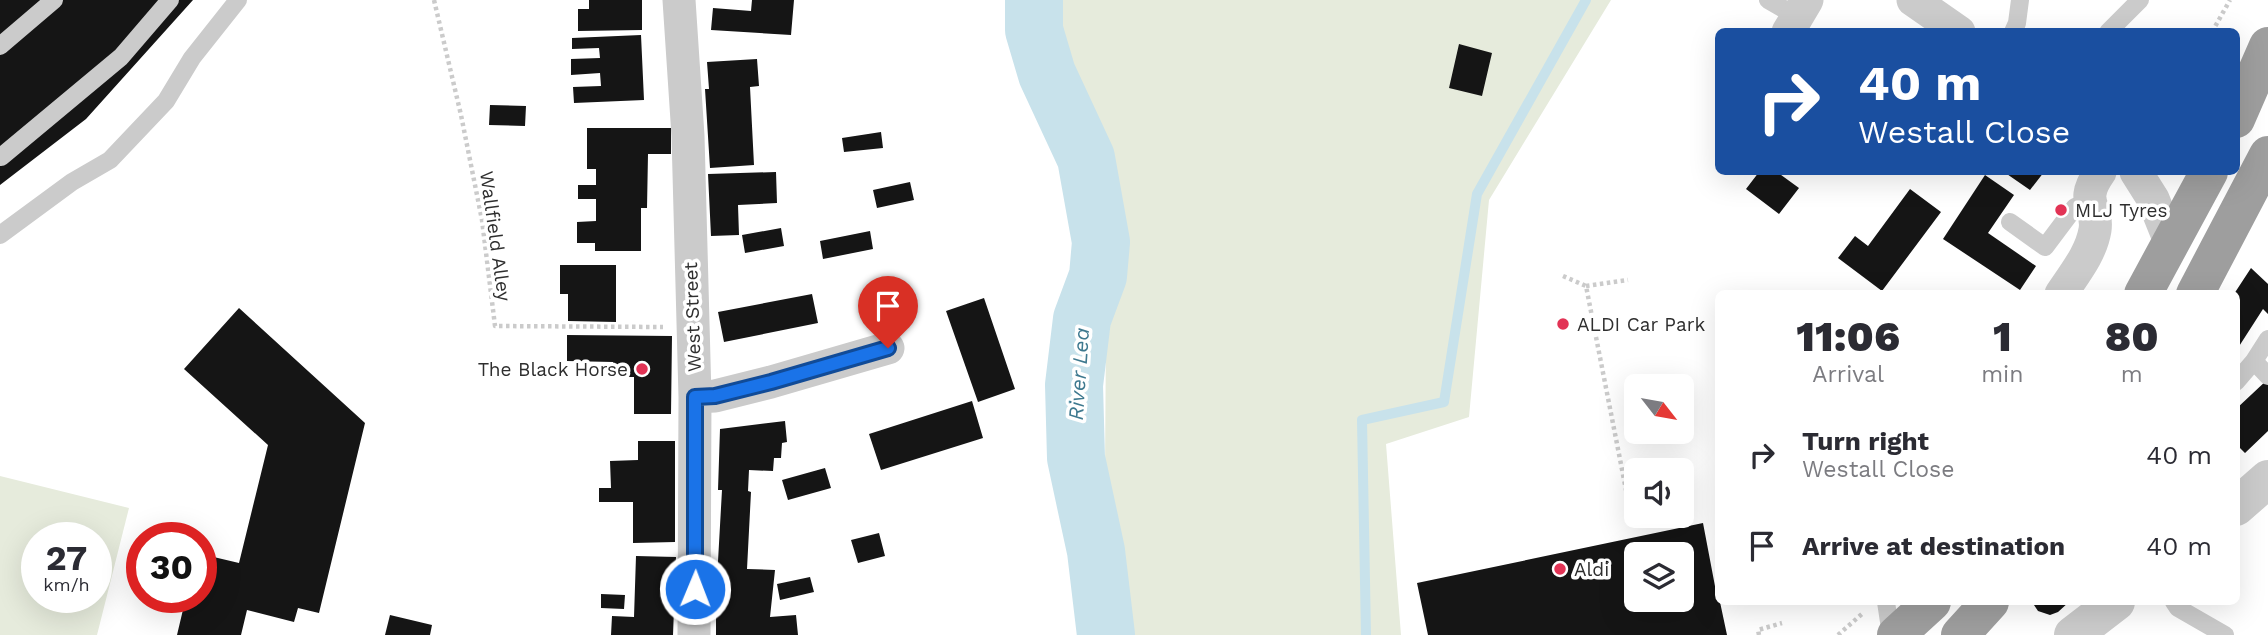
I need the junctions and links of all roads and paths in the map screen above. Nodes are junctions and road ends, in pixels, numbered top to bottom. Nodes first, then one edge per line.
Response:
1 (54, 0) edge
2 (170, 0) edge
3 (238, 0) edge
4 (434, 0) edge
5 (679, 0) edge
6 (1913, 0) edge
7 (2020, 0) edge
8 (2140, 0) edge
9 (2230, 0) edge
10 (1953, 28) edge
11 (2015, 28) edge
12 (2112, 28) edge
13 (2215, 28) edge
14 (0, 46) edge
15 (2268, 46) edge
16 (2240, 109) edge
17 (0, 156) edge
18 (2263, 173) edge
19 (2138, 175) edge
20 (2207, 175) edge
21 (2094, 186) edge
22 (2010, 222) dead end
23 (0, 236) edge
24 (2171, 244) junction
25 (1563, 276) dead end
26 (1628, 280) dead end
27 (1586, 286) junction
28 (2064, 290) edge
29 (2145, 290) edge
30 (2197, 290) edge
31 (692, 327) junction
32 (2268, 339) edge
33 (888, 348) dead end
34 (2253, 361) junction
35 (2268, 376) edge
36 (2240, 377) edge
37 (695, 397) junction
38 (2268, 479) edge
39 (1624, 480) edge
40 (2240, 504) edge
41 (1878, 605) edge
42 (1929, 605) edge
43 (1987, 605) edge
44 (2112, 605) edge
45 (2176, 605) edge
46 (1782, 623) dead end
47 (694, 635) edge
48 (1759, 635) edge
49 (1838, 635) edge
50 (1894, 635) edge
51 (1961, 635) edge
52 (2073, 635) edge
53 (2225, 635) edge

1 - 14 lane
2 - 17 lane
3 - 23 lane
4 - 31 path, Wallfield Alley
5 - 31 street, West Street
6 - 10 street
7 - 11 lane
8 - 12 lane
9 - 13 path
15 - 16 highway
18 - 30 highway
19 - 24 street
20 - 24 highway
21 - 22 lane
21 - 28 street
24 - 29 highway
25 - 27 path
26 - 27 path
27 - 39 path
31 - 37 street, West Street
32 - 34 lane
33 - 37 street
34 - 35 lane
34 - 36 lane
37 - 47 street, West Street
38 - 40 street
41 - 49 path
41 - 50 lane
42 - 50 highway
43 - 51 highway
44 - 52 street
45 - 53 lane
46 - 48 path

